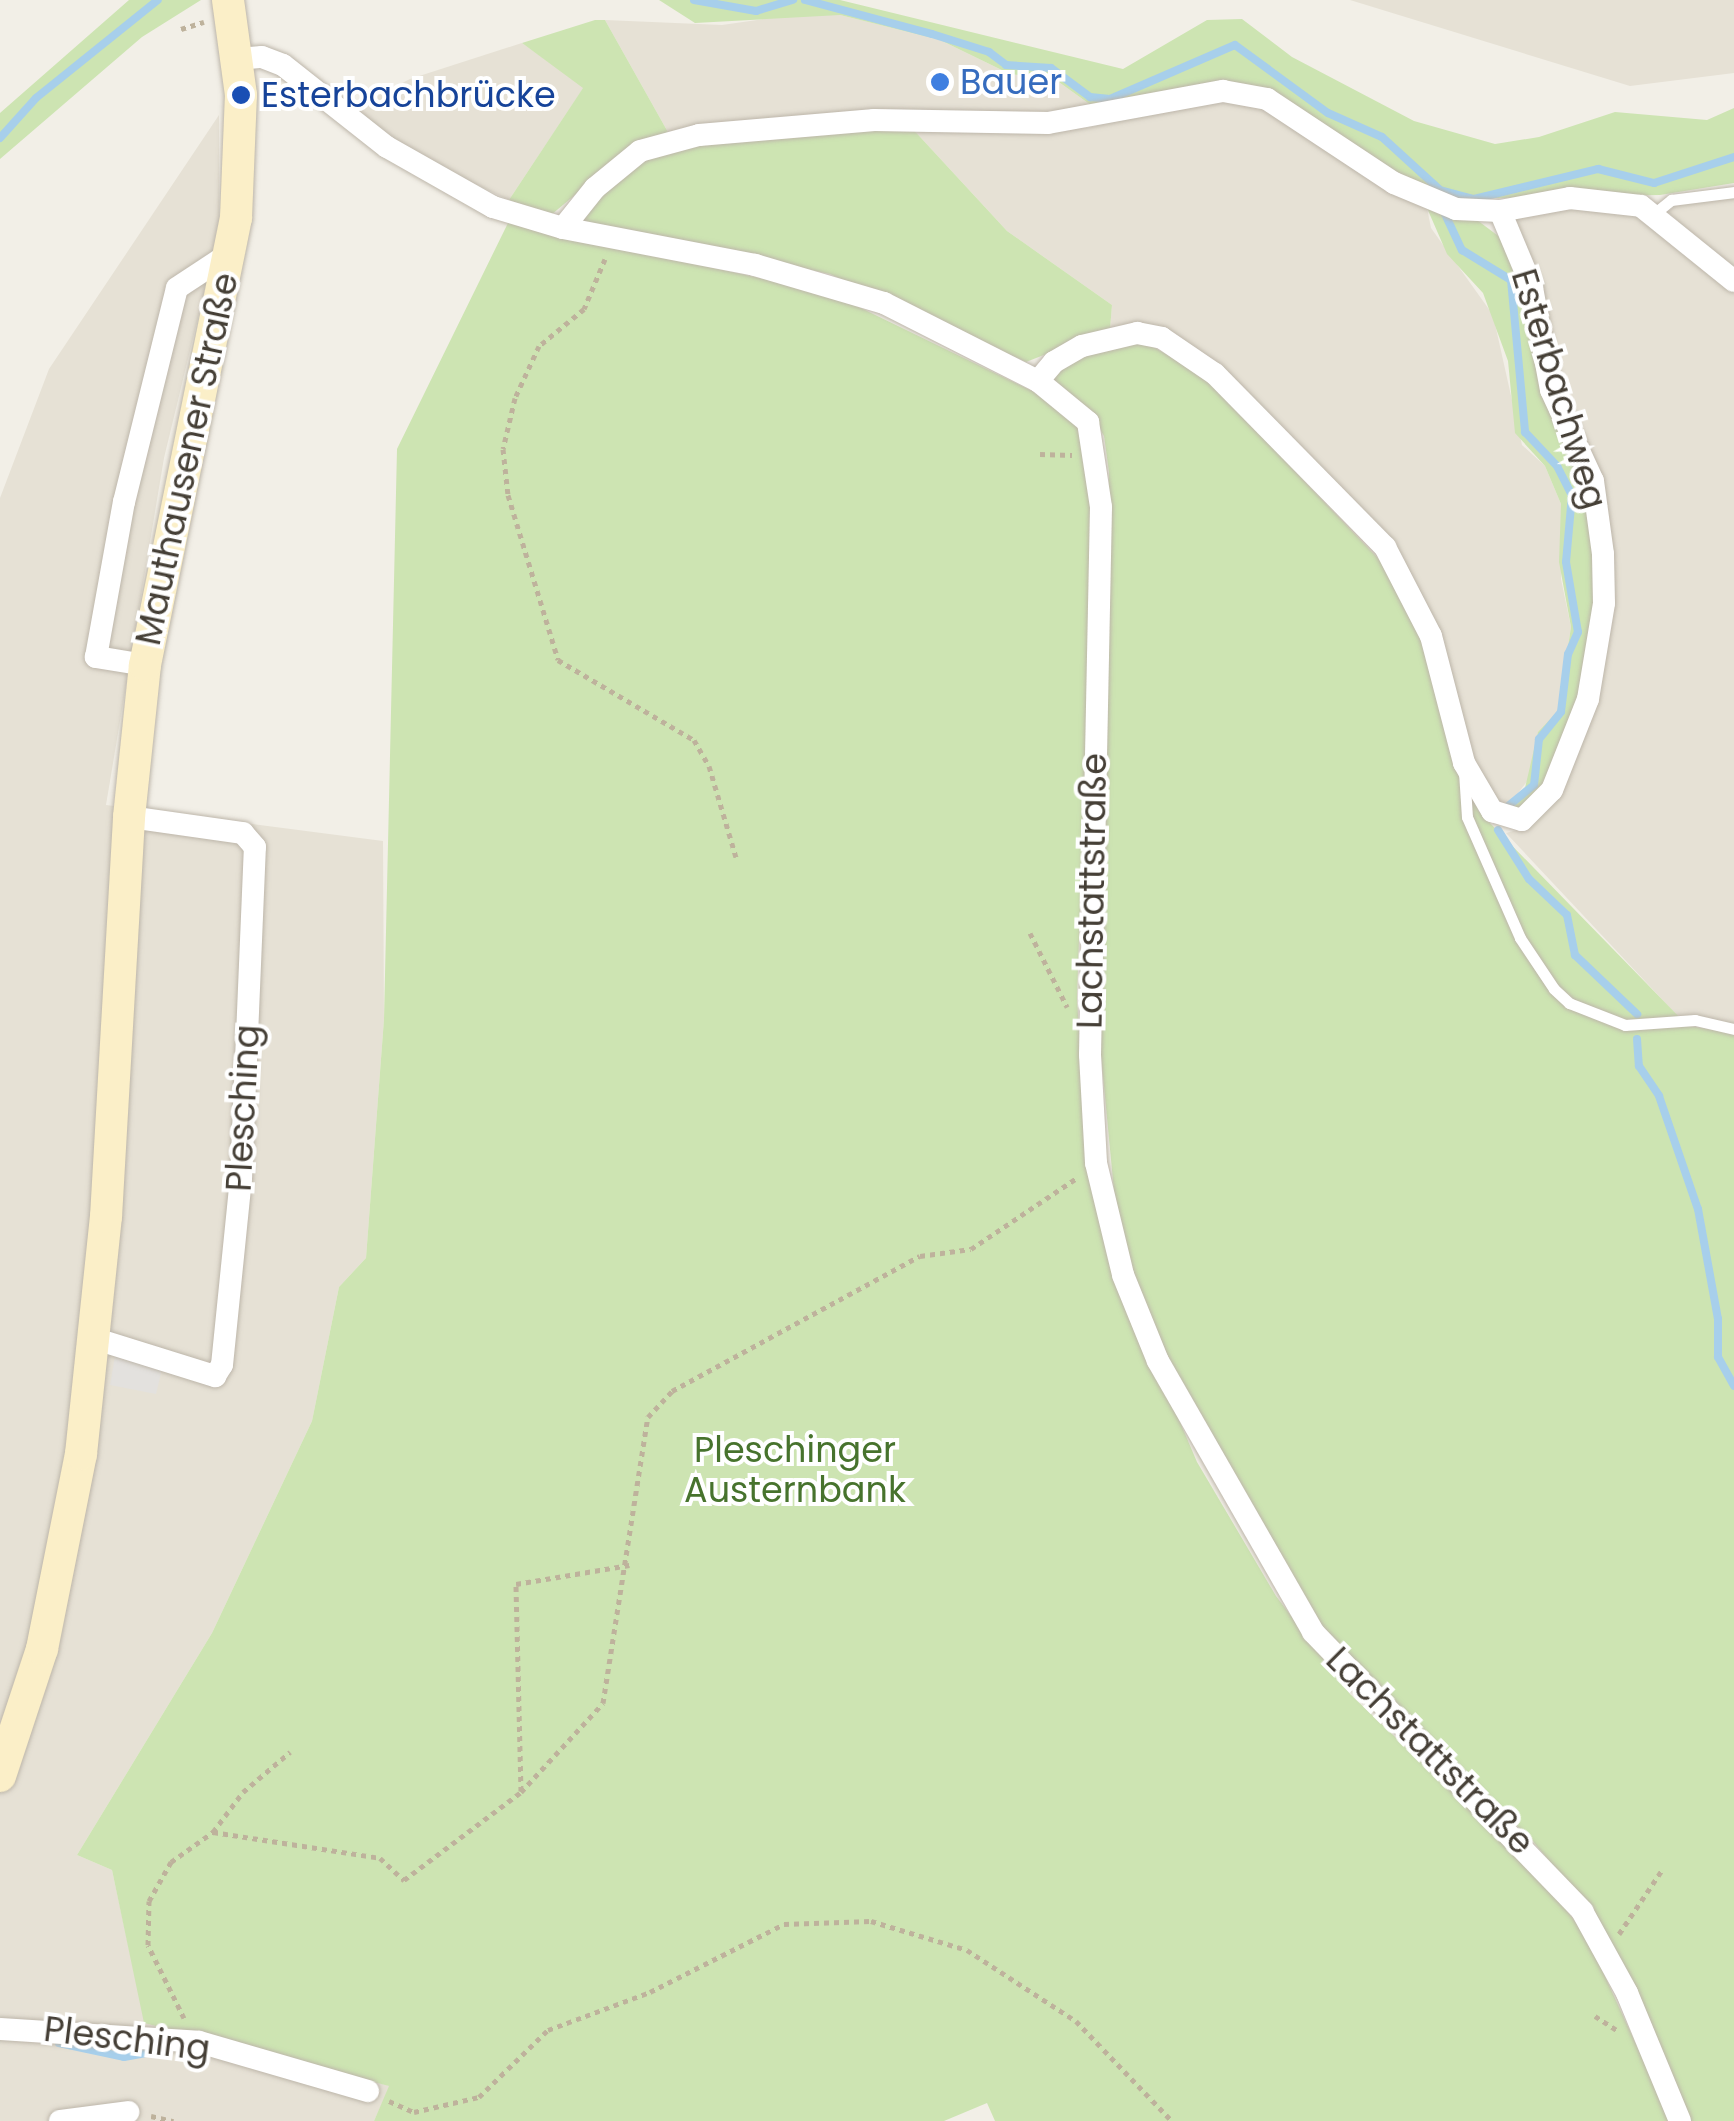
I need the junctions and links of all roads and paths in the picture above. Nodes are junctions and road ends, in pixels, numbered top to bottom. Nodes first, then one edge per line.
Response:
1 (228, 0) edge
2 (238, 59) junction
3 (1734, 192) edge
4 (1500, 211) junction
5 (1655, 213) junction
6 (563, 228) junction
7 (613, 237) junction
8 (230, 253) junction
9 (1734, 280) edge
10 (1038, 381) junction
11 (145, 666) junction
12 (1464, 763) junction
13 (129, 817) junction
14 (736, 857) dead end
15 (1030, 933) dead end
16 (1734, 1029) edge
17 (1090, 1055) junction
18 (1096, 1163) junction
19 (96, 1338) junction
20 (630, 1564) junction
21 (290, 1752) dead end
22 (0, 1776) edge
23 (521, 1792) junction
24 (213, 1832) junction
25 (1662, 1870) dead end
26 (1604, 1948) junction
27 (0, 2029) edge
28 (199, 2042) junction
29 (368, 2091) joint
30 (128, 2112) dead end
31 (60, 2121) edge
32 (1172, 2121) edge
33 (1680, 2121) edge

1 - 2 main road, Mauthausener Straße
2 - 6 street, Lachstattstraße
2 - 8 main road, Mauthausener Straße
3 - 5 lane
4 - 5 street
4 - 6 street
4 - 12 street, Esterbachweg
5 - 9 street
6 - 7 street, Lachstattstraße
7 - 10 street, Lachstattstraße
7 - 14 path
8 - 11 main road, Mauthausener Straße
8 - 11 street, Mauthausener Straße
10 - 12 street
10 - 17 street, Lachstattstraße
11 - 13 main road, Mauthausener Straße
12 - 16 lane
13 - 19 main road
13 - 19 street, Plesching
15 - 17 path
17 - 18 street, Lachstattstraße
18 - 20 path
18 - 26 street, Lachstattstraße
19 - 22 main road
20 - 23 path
20 - 23 path
21 - 24 path
23 - 24 path
24 - 28 path
25 - 26 path
26 - 33 street, Lachstattstraße
27 - 28 street, Plesching
28 - 29 street, Plesching
29 - 32 path
30 - 31 street

